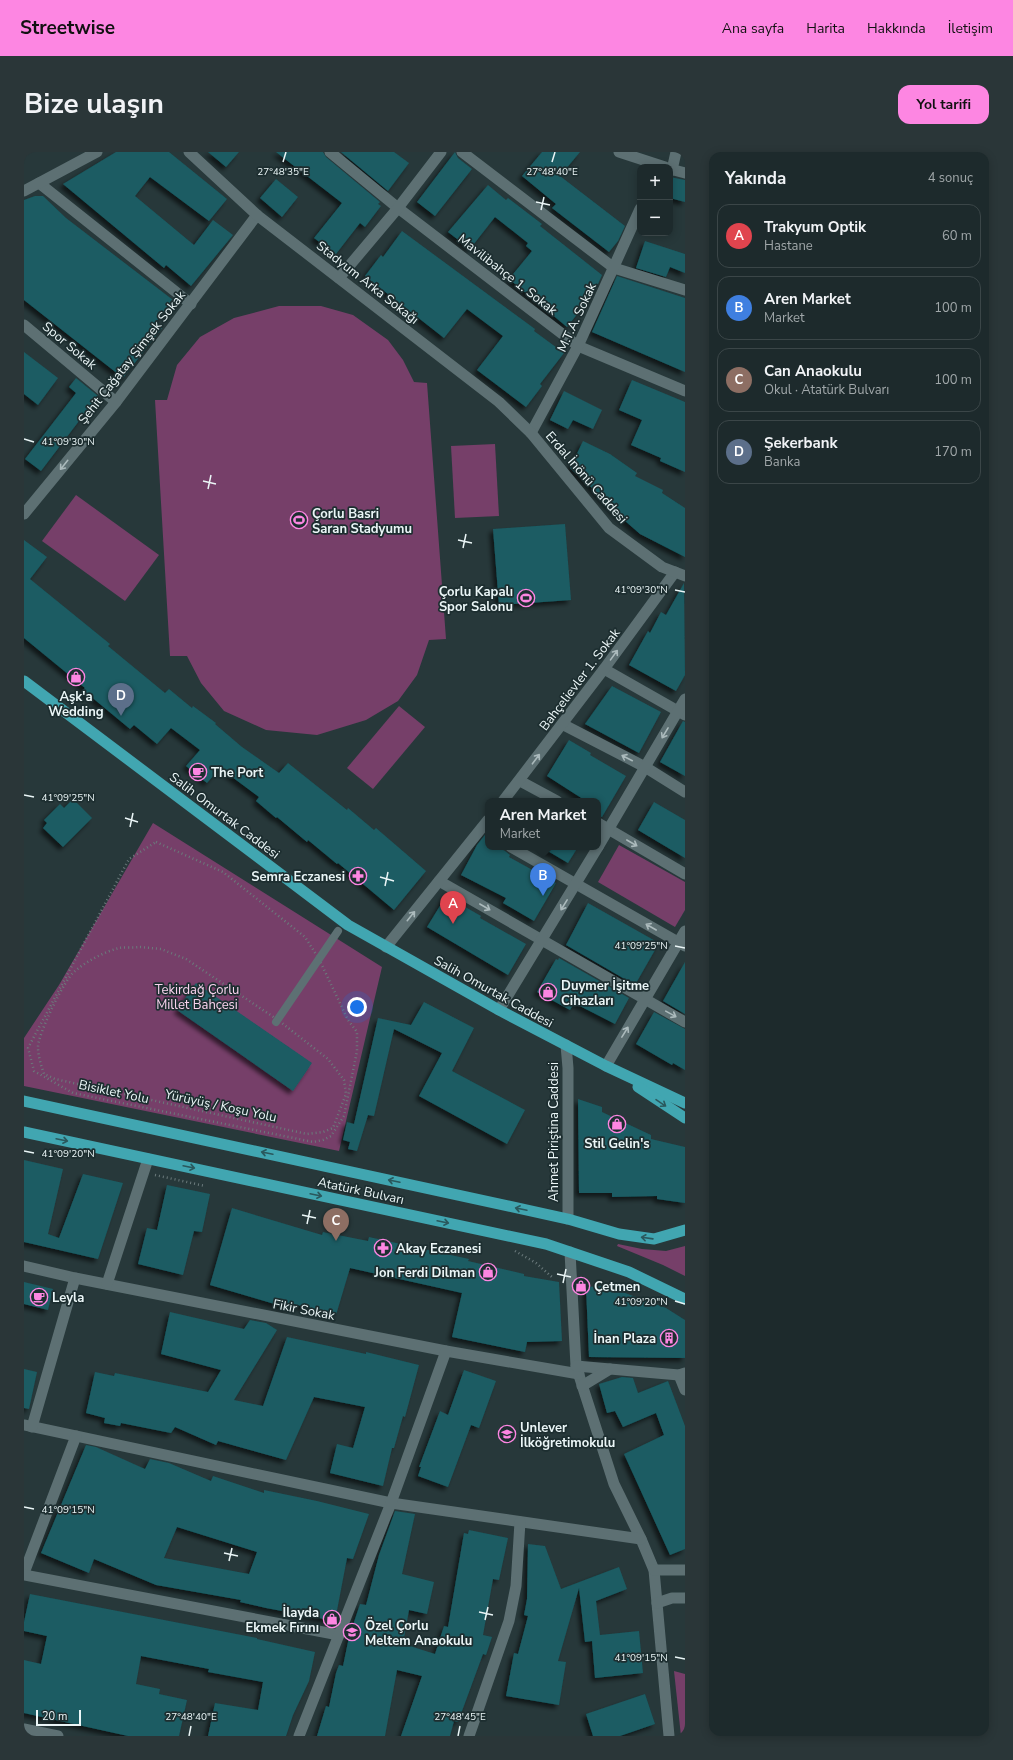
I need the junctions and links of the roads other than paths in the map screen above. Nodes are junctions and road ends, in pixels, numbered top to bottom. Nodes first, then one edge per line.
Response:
1 (97, 152) edge
2 (189, 152) edge
3 (330, 152) edge
4 (442, 152) edge
5 (462, 152) edge
6 (619, 152) edge
7 (676, 152) edge
8 (654, 164) edge
9 (668, 164) edge
10 (673, 170) edge
11 (685, 173) edge
12 (39, 183) junction
13 (24, 191) edge
14 (398, 208) junction
15 (257, 215) junction
16 (637, 216) edge
17 (614, 268) junction
18 (339, 278) junction
19 (685, 290) edge
20 (191, 304) junction
21 (24, 325) edge
22 (578, 346) junction
23 (685, 391) edge
24 (116, 402) junction
25 (531, 433) junction
26 (24, 514) edge
27 (680, 574) edge
28 (604, 669) junction
29 (24, 681) edge
30 (685, 699) edge
31 (682, 713) edge
32 (562, 724) junction
33 (645, 767) junction
34 (520, 781) junction
35 (685, 792) edge
36 (506, 798) edge
37 (551, 798) edge
38 (601, 825) edge
39 (608, 829) junction
40 (484, 832) edge
41 (601, 842) edge
42 (516, 850) edge
43 (596, 850) edge
44 (685, 874) edge
45 (439, 881) junction
46 (577, 884) junction
47 (338, 931) dead end
48 (685, 931) edge
49 (542, 940) junction
50 (682, 944) edge
51 (386, 947) junction
52 (645, 1000) junction
53 (499, 1010) junction
54 (277, 1021) road end
55 (685, 1022) edge
56 (566, 1045) junction
57 (606, 1066) junction
58 (24, 1101) edge
59 (685, 1103) edge
60 (685, 1118) edge
61 (24, 1132) edge
62 (148, 1159) junction
63 (568, 1219) junction
64 (685, 1230) edge
65 (570, 1252) junction
66 (24, 1266) edge
67 (75, 1278) junction
68 (107, 1284) junction
69 (685, 1299) edge
70 (446, 1351) junction
71 (610, 1369) junction
72 (578, 1370) junction
73 (682, 1374) edge
74 (582, 1386) junction
75 (685, 1390) edge
76 (28, 1426) edge
77 (76, 1436) junction
78 (391, 1503) junction
79 (520, 1522) junction
80 (641, 1539) junction
81 (654, 1570) junction
82 (685, 1570) edge
83 (24, 1574) edge
84 (685, 1598) edge
85 (657, 1603) junction
86 (339, 1635) junction
87 (24, 1729) edge
88 (58, 1736) edge
89 (299, 1736) edge
90 (469, 1736) edge
91 (669, 1736) edge

1 - 12 street
2 - 15 street, Stadyum Arka Sokağı
3 - 14 street, Mavilibahçe 1. Sokak
4 - 14 street
5 - 17 street
6 - 8 street
7 - 9 street
10 - 11 street
12 - 13 street
12 - 20 street
14 - 18 street
14 - 22 street, Mavilibahçe 1. Sokak
15 - 18 street, Stadyum Arka Sokağı
15 - 20 street, Şehit Çağatay Şimşek Sokak
16 - 17 street, M.T.A. Sokak
17 - 19 street
17 - 22 street, M.T.A. Sokak
18 - 25 street, Stadyum Arka Sokağı
20 - 24 street, Şehit Çağatay Şimşek Sokak
21 - 24 street, Spor Sokak
22 - 23 street, Mavilibahçe 1. Sokak
22 - 25 street, M.T.A. Sokak
24 -> 26 street, Şehit Çağatay Şimşek Sokak
25 - 27 street, Erdal İnönü Caddesi
28 -> 27 street, Bahçelievler 1. Sokak
28 - 31 street
28 - 32 street, Bahçelievler 1. Sokak
29 - 51 main road, Salih Omurtak Caddesi
30 - 31 street
31 -> 33 street
33 -> 32 street
34 -> 32 street, Bahçelievler 1. Sokak
33 - 35 street
33 - 39 street
34 - 36 street, Bahçelievler 1. Sokak
34 - 37 street
38 - 39 street
39 - 41 street
39 -> 44 street
40 - 45 street
42 - 46 street
43 - 46 street
45 -> 49 street
51 -> 45 street
46 -> 49 street
50 -> 46 street
47 - 54 lane
48 - 50 street
49 - 52 street
49 - 53 street
50 - 52 street
51 - 53 main road, Salih Omurtak Caddesi
52 -> 55 street
57 -> 52 street
53 - 56 main road, Salih Omurtak Caddesi
56 - 57 main road, Salih Omurtak Caddesi
56 - 63 street, Ahmet Piriştina Caddesi
57 - 59 main road, Salih Omurtak Caddesi
57 -> 60 main road, Salih Omurtak Caddesi
63 -> 58 main road, Atatürk Bulvarı
61 -> 62 main road, Atatürk Bulvarı
62 -> 65 main road, Atatürk Bulvarı
62 - 68 street
64 -> 63 main road, Atatürk Bulvarı
65 - 69 main road, Atatürk Bulvarı
65 - 72 street
66 - 67 street, Fikir Sokak
67 - 68 street, Fikir Sokak
67 - 76 street
68 - 70 street, Fikir Sokak
70 - 72 street, Fikir Sokak
70 - 78 street
71 - 72 street, Fikir Sokak
71 - 73 street, Fikir Sokak
71 - 74 street
72 - 74 street
73 - 75 street
74 - 80 street
76 - 77 street
77 - 78 street
77 - 83 street
78 - 79 street
78 - 86 street
79 - 80 street
79 - 90 street
80 - 81 street
81 - 82 street
81 - 85 street
83 - 86 street
84 - 85 street
85 - 91 street
86 - 89 street
87 - 88 street

